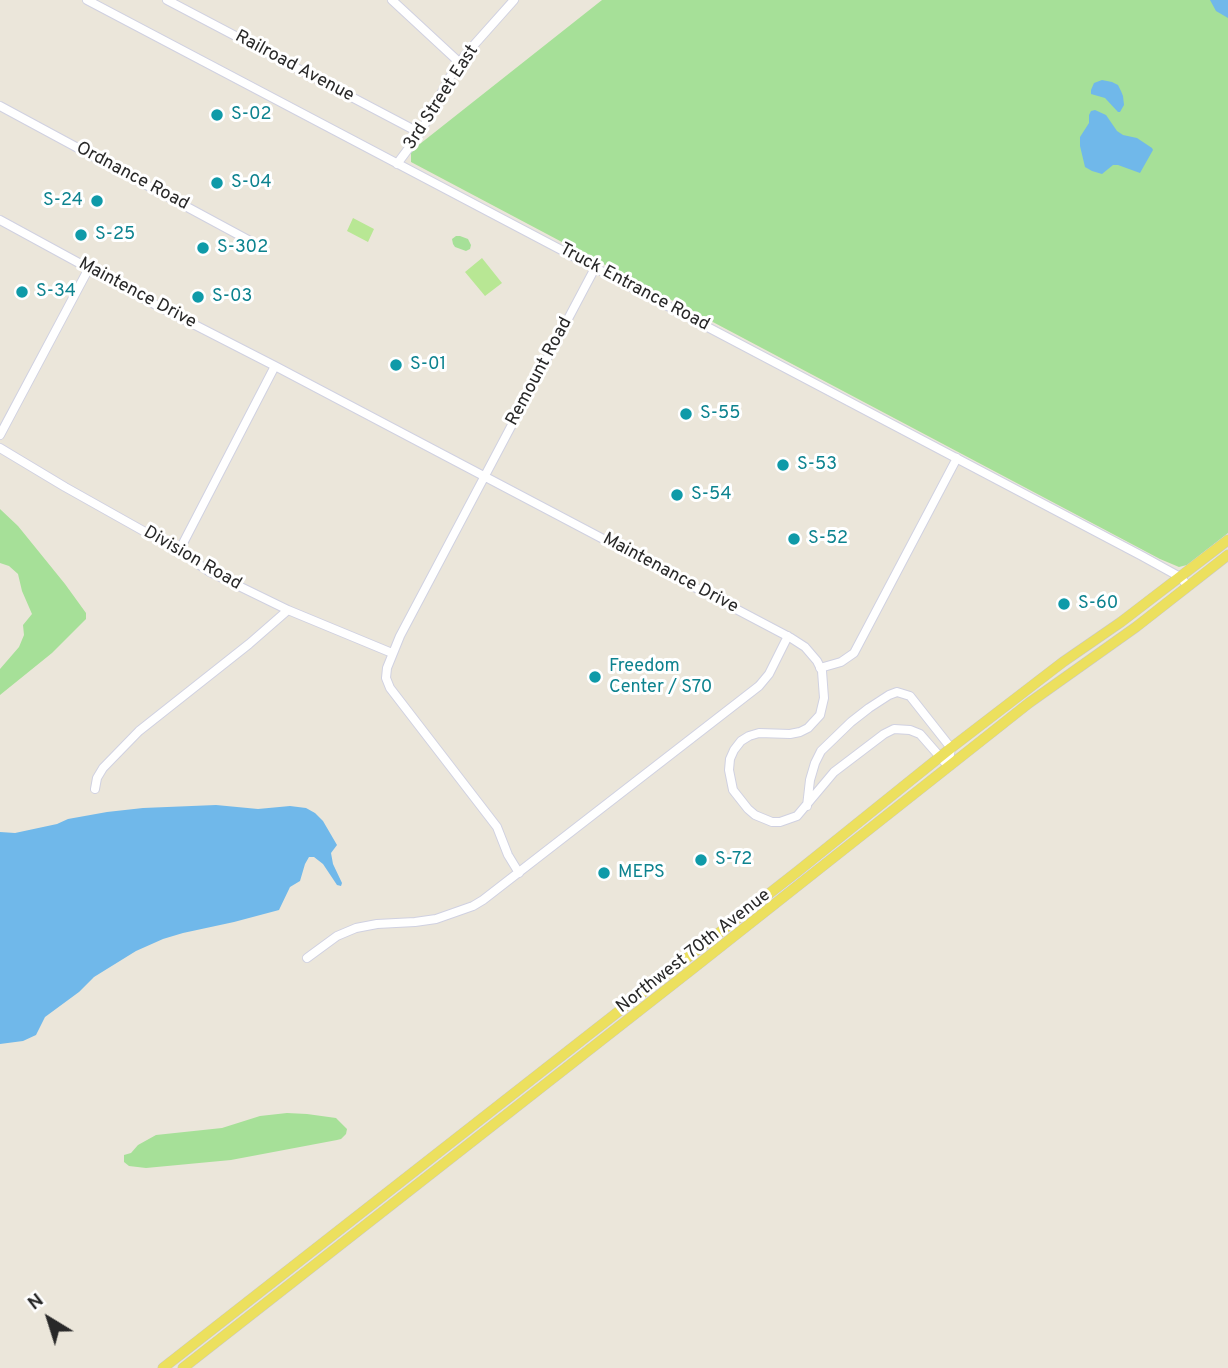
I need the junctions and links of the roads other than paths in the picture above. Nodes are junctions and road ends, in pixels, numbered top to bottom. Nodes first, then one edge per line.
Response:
1 (87, 0) edge
2 (167, 0) edge
3 (392, 0) edge
4 (514, 0) edge
5 (460, 63) junction
6 (0, 106) edge
7 (420, 133) junction
8 (397, 164) junction
9 (0, 220) edge
10 (263, 248) dead end
11 (89, 268) junction
12 (595, 268) junction
13 (275, 366) junction
14 (0, 435) edge
15 (0, 449) edge
16 (957, 458) junction
17 (484, 477) junction
18 (1228, 540) edge
19 (179, 551) junction
20 (1228, 555) edge
21 (1180, 577) junction
22 (1188, 586) junction
23 (288, 610) junction
24 (788, 636) junction
25 (392, 653) junction
26 (820, 668) junction
27 (951, 748) junction
28 (940, 757) junction
29 (948, 766) junction
30 (95, 789) dead end
31 (807, 806) junction
32 (519, 873) junction
33 (307, 958) dead end
34 (163, 1368) edge
35 (183, 1368) edge

1 - 8 street, Truck Entrance Road
2 - 7 street, Railroad Avenue
3 - 5 street
4 - 5 street, 3rd Street East
5 - 7 street, 3rd Street East
6 - 10 street, Ordnance Road
7 - 8 street, 3rd Street East
8 - 12 street, Truck Entrance Road
9 - 11 street, Maintence Drive
11 - 13 street, Maintence Drive
11 - 14 street
12 - 16 street, Truck Entrance Road
12 - 17 street, Remount Road
13 - 17 street, Maintenance Drive
13 - 19 street
15 - 19 street, Division Road
16 - 21 street, Truck Entrance Road
16 - 26 street
17 - 24 street, Maintenance Drive
17 - 25 street, Remount Road
18 - 21 main road, Northwest 70th Avenue
19 - 23 street, Division Road
20 - 22 main road, Northwest 70th Avenue
21 - 22 street
21 - 27 main road, Northwest 70th Avenue
22 - 29 main road, Northwest 70th Avenue
23 - 25 street, Division Road
23 - 30 street
24 - 26 street, Maintenance Drive
24 - 32 street
25 - 32 street
26 - 31 street
27 - 28 main road, Northwest 70th Avenue
27 - 29 street
27 - 31 street
28 - 29 street
28 - 31 street
28 - 34 main road, Northwest 70th Avenue
29 - 35 main road, Northwest 70th Avenue
32 - 33 street

